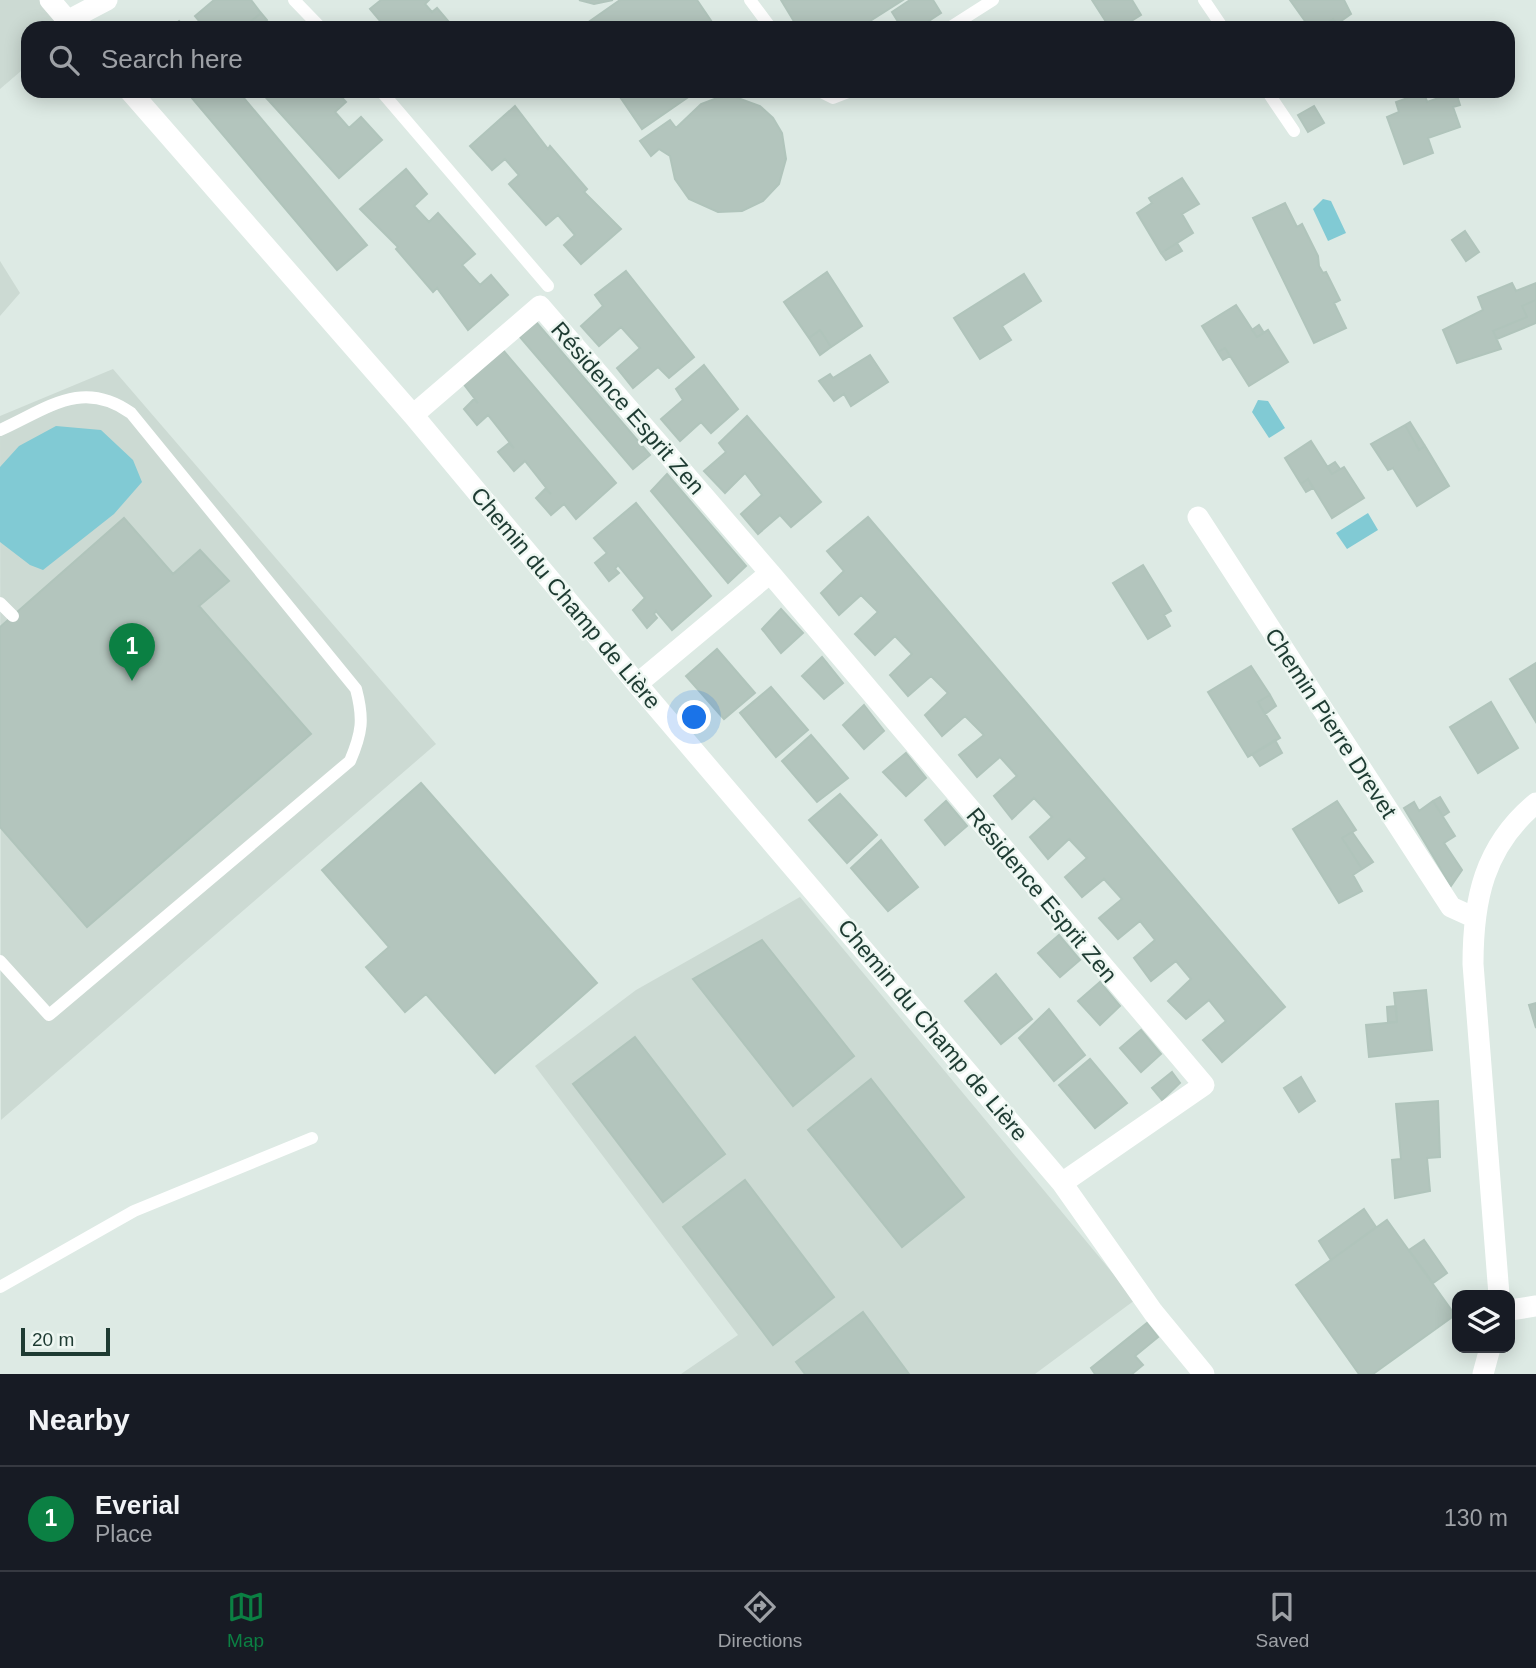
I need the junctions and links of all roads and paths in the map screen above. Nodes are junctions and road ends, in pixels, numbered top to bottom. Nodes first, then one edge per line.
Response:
1 (50, 0) edge
2 (107, 0) edge
3 (294, 0) edge
4 (750, 0) edge
5 (993, 0) edge
6 (1204, 0) edge
7 (68, 21) edge
8 (76, 21) edge
9 (314, 21) edge
10 (766, 21) edge
11 (960, 21) edge
12 (1218, 21) edge
13 (136, 98) edge
14 (387, 98) edge
15 (1272, 98) edge
16 (1294, 131) dead end
17 (548, 286) dead end
18 (413, 415) junction
19 (0, 430) edge
20 (1198, 517) dead end
21 (770, 573) junction
22 (0, 603) edge
23 (13, 617) dead end
24 (637, 684) junction
25 (1536, 803) edge
26 (1474, 917) junction
27 (0, 961) edge
28 (312, 1138) dead end
29 (1062, 1183) junction
30 (0, 1287) edge
31 (1499, 1290) edge
32 (1536, 1306) edge
33 (1515, 1309) edge
34 (1489, 1353) edge
35 (1204, 1374) edge
36 (1483, 1374) edge

1 - 7 street
2 - 8 street
3 - 9 lane
4 - 10 lane
5 - 11 lane
6 - 12 lane
13 - 18 street, Chemin du Champ de Lière
14 - 17 lane
15 - 16 lane
18 - 21 street, Résidence Esprit Zen
18 - 24 street, Chemin du Champ de Lière
19 - 27 lane
20 - 26 street, Chemin Pierre Drevet
21 - 24 street
21 - 29 street, Résidence Esprit Zen
22 - 23 lane
24 - 29 street, Chemin du Champ de Lière
25 - 26 street
26 - 31 street
28 - 30 lane
29 - 35 street, Chemin du Champ de Lière
32 - 33 street
34 - 36 street

